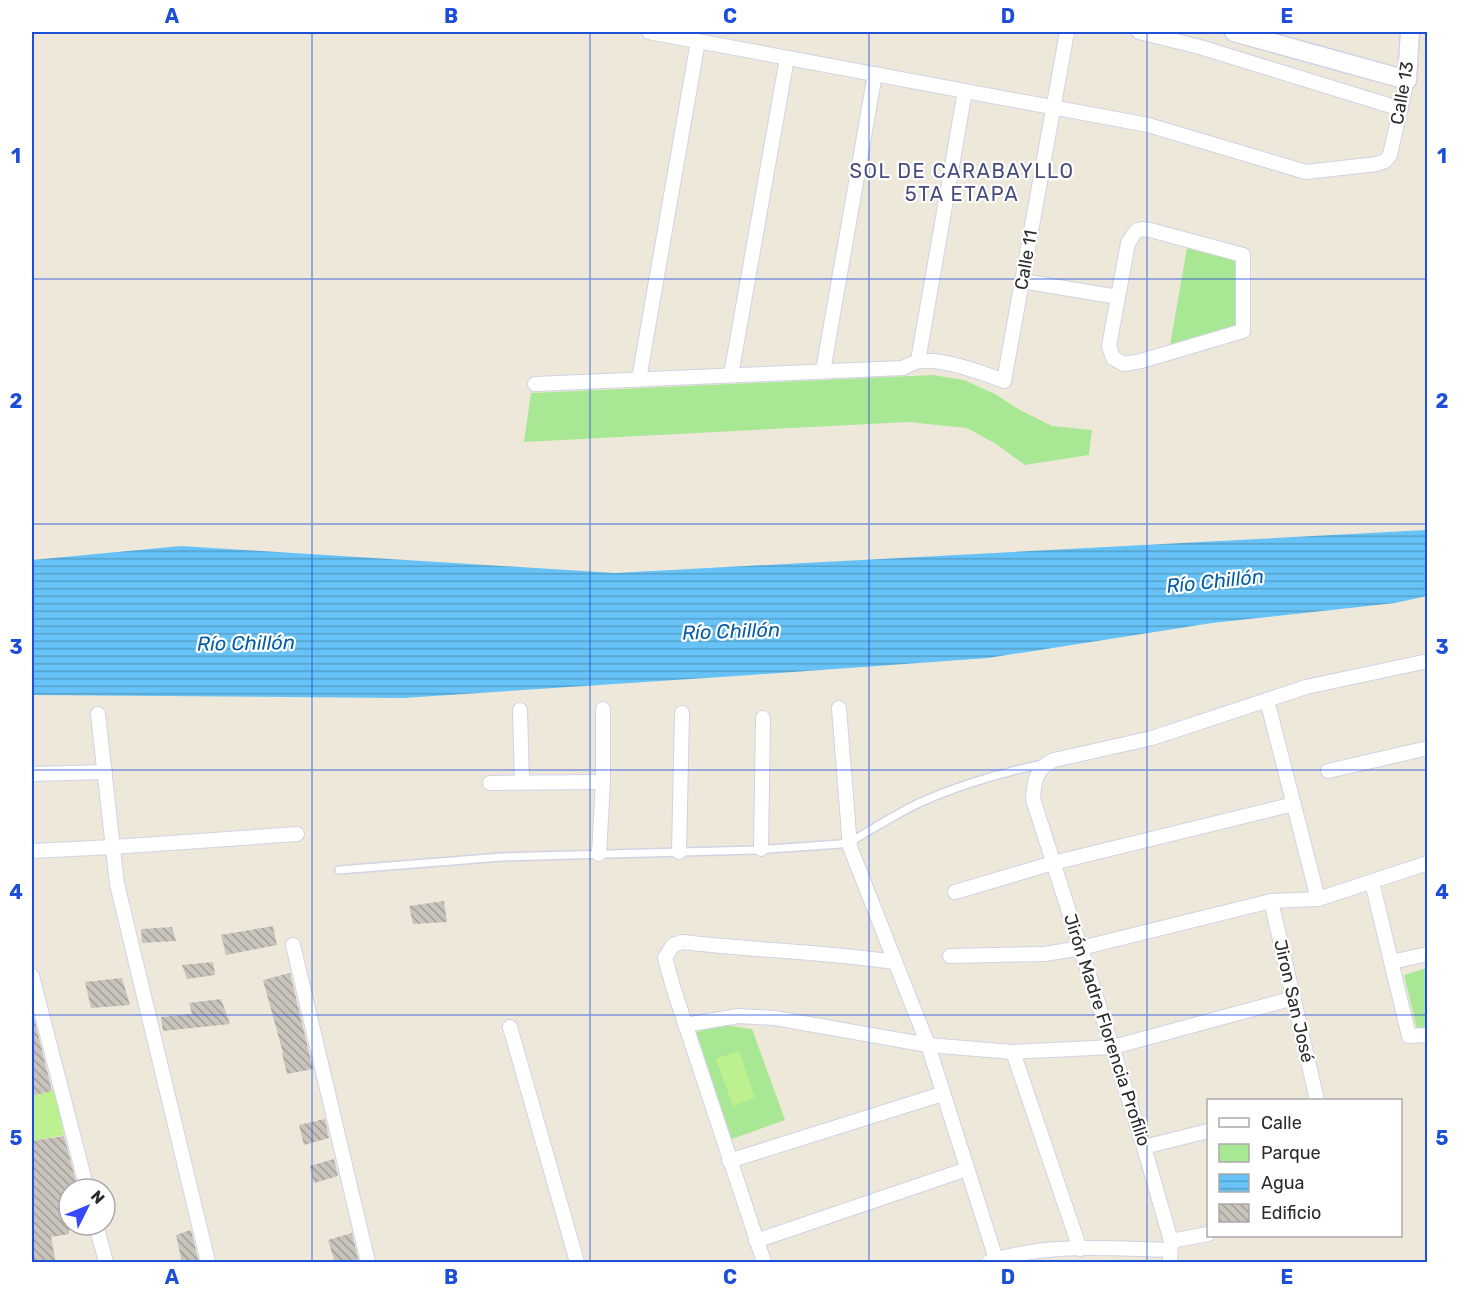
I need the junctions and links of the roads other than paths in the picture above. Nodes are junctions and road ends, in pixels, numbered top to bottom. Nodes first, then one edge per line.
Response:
1 (649, 32) edge
2 (1067, 32) edge
3 (1139, 32) edge
4 (1234, 32) edge
5 (1410, 32) edge
6 (698, 41) junction
7 (787, 57) junction
8 (875, 74) junction
9 (1407, 80) junction
10 (965, 91) junction
11 (1053, 108) junction
12 (1401, 109) junction
13 (1022, 281) junction
14 (1118, 297) junction
15 (918, 361) junction
16 (823, 371) junction
17 (731, 375) junction
18 (639, 380) junction
19 (535, 384) dead end
20 (1428, 661) edge
21 (1267, 700) junction
22 (839, 708) dead end
23 (520, 710) dead end
24 (603, 710) dead end
25 (682, 713) dead end
26 (98, 714) dead end
27 (763, 718) dead end
28 (1428, 748) edge
29 (1048, 763) junction
30 (1328, 771) dead end
31 (105, 772) junction
32 (32, 774) edge
33 (603, 782) junction
34 (490, 783) dead end
35 (522, 783) junction
36 (1294, 804) junction
37 (297, 834) dead end
38 (850, 842) junction
39 (113, 847) junction
40 (761, 849) junction
41 (32, 851) edge
42 (679, 852) junction
43 (599, 854) junction
44 (1053, 863) junction
45 (1428, 863) edge
46 (339, 870) dead end
47 (1372, 882) junction
48 (955, 892) dead end
49 (1318, 899) junction
50 (1271, 901) junction
51 (293, 945) dead end
52 (1081, 948) junction
53 (1428, 954) edge
54 (950, 956) dead end
55 (894, 962) junction
56 (1391, 962) junction
57 (32, 976) edge
58 (1294, 998) junction
59 (685, 1025) junction
60 (510, 1027) dead end
61 (1428, 1035) edge
62 (928, 1046) junction
63 (1113, 1047) junction
64 (1012, 1052) junction
65 (942, 1094) junction
66 (1317, 1099) edge
67 (1207, 1131) edge
68 (1144, 1147) junction
69 (729, 1161) junction
70 (967, 1169) junction
71 (84, 1177) edge
72 (1207, 1235) edge
73 (99, 1237) edge
74 (756, 1240) junction
75 (1080, 1249) junction
76 (1170, 1251) edge
77 (991, 1261) edge
78 (106, 1263) edge
79 (208, 1263) edge
80 (368, 1263) edge
81 (577, 1263) edge
82 (764, 1263) edge

1 - 6 street
2 - 11 street, Calle 11
3 - 12 street
4 - 9 street
5 - 9 street, Calle 13
6 - 7 street
6 - 18 street
7 - 8 street
7 - 17 street
8 - 10 street
8 - 16 street
9 - 12 street, Calle 13
10 - 11 street
10 - 15 street
11 - 12 street, Calle 13
11 - 13 street, Calle 11
13 - 14 street
13 - 15 street, Calle 11
14 - 14 street
15 - 16 street
16 - 17 street
17 - 18 street
18 - 19 street
20 - 21 street
21 - 29 street
21 - 36 street
22 - 38 street
23 - 35 street
24 - 33 street
25 - 42 street
26 - 31 street
27 - 40 street
28 - 30 street
29 - 38 lane
29 - 44 street, Jirón Madre Florencia Profilio
31 - 32 street
31 - 39 street
33 - 35 street
33 - 43 street
34 - 35 street
36 - 44 street
36 - 49 street
37 - 39 street
38 - 40 lane
38 - 55 street
39 - 41 street
39 - 79 street
40 - 42 lane
42 - 43 lane
43 - 46 lane
44 - 48 street
44 - 52 street, Jirón Madre Florencia Profilio
45 - 47 street
47 - 49 street
47 - 56 street
49 - 50 street
50 - 52 street
50 - 58 street, Jiron San José
51 - 80 street
52 - 54 street
52 - 63 street, Jirón Madre Florencia Profilio
53 - 56 street
55 - 59 street
55 - 62 street
56 - 61 street
57 - 71 street
58 - 63 street
58 - 66 street, Jiron San José
59 - 62 street
59 - 69 street
60 - 81 street
62 - 64 street
62 - 65 street
63 - 64 street
63 - 68 street, Jirón Madre Florencia Profilio
64 - 75 street
65 - 69 street
65 - 70 street
67 - 68 street
68 - 76 street, Jirón Madre Florencia Profilio
69 - 74 street
70 - 74 street
70 - 77 street
72 - 76 street
73 - 78 street
74 - 82 street
75 - 76 street
75 - 77 street

